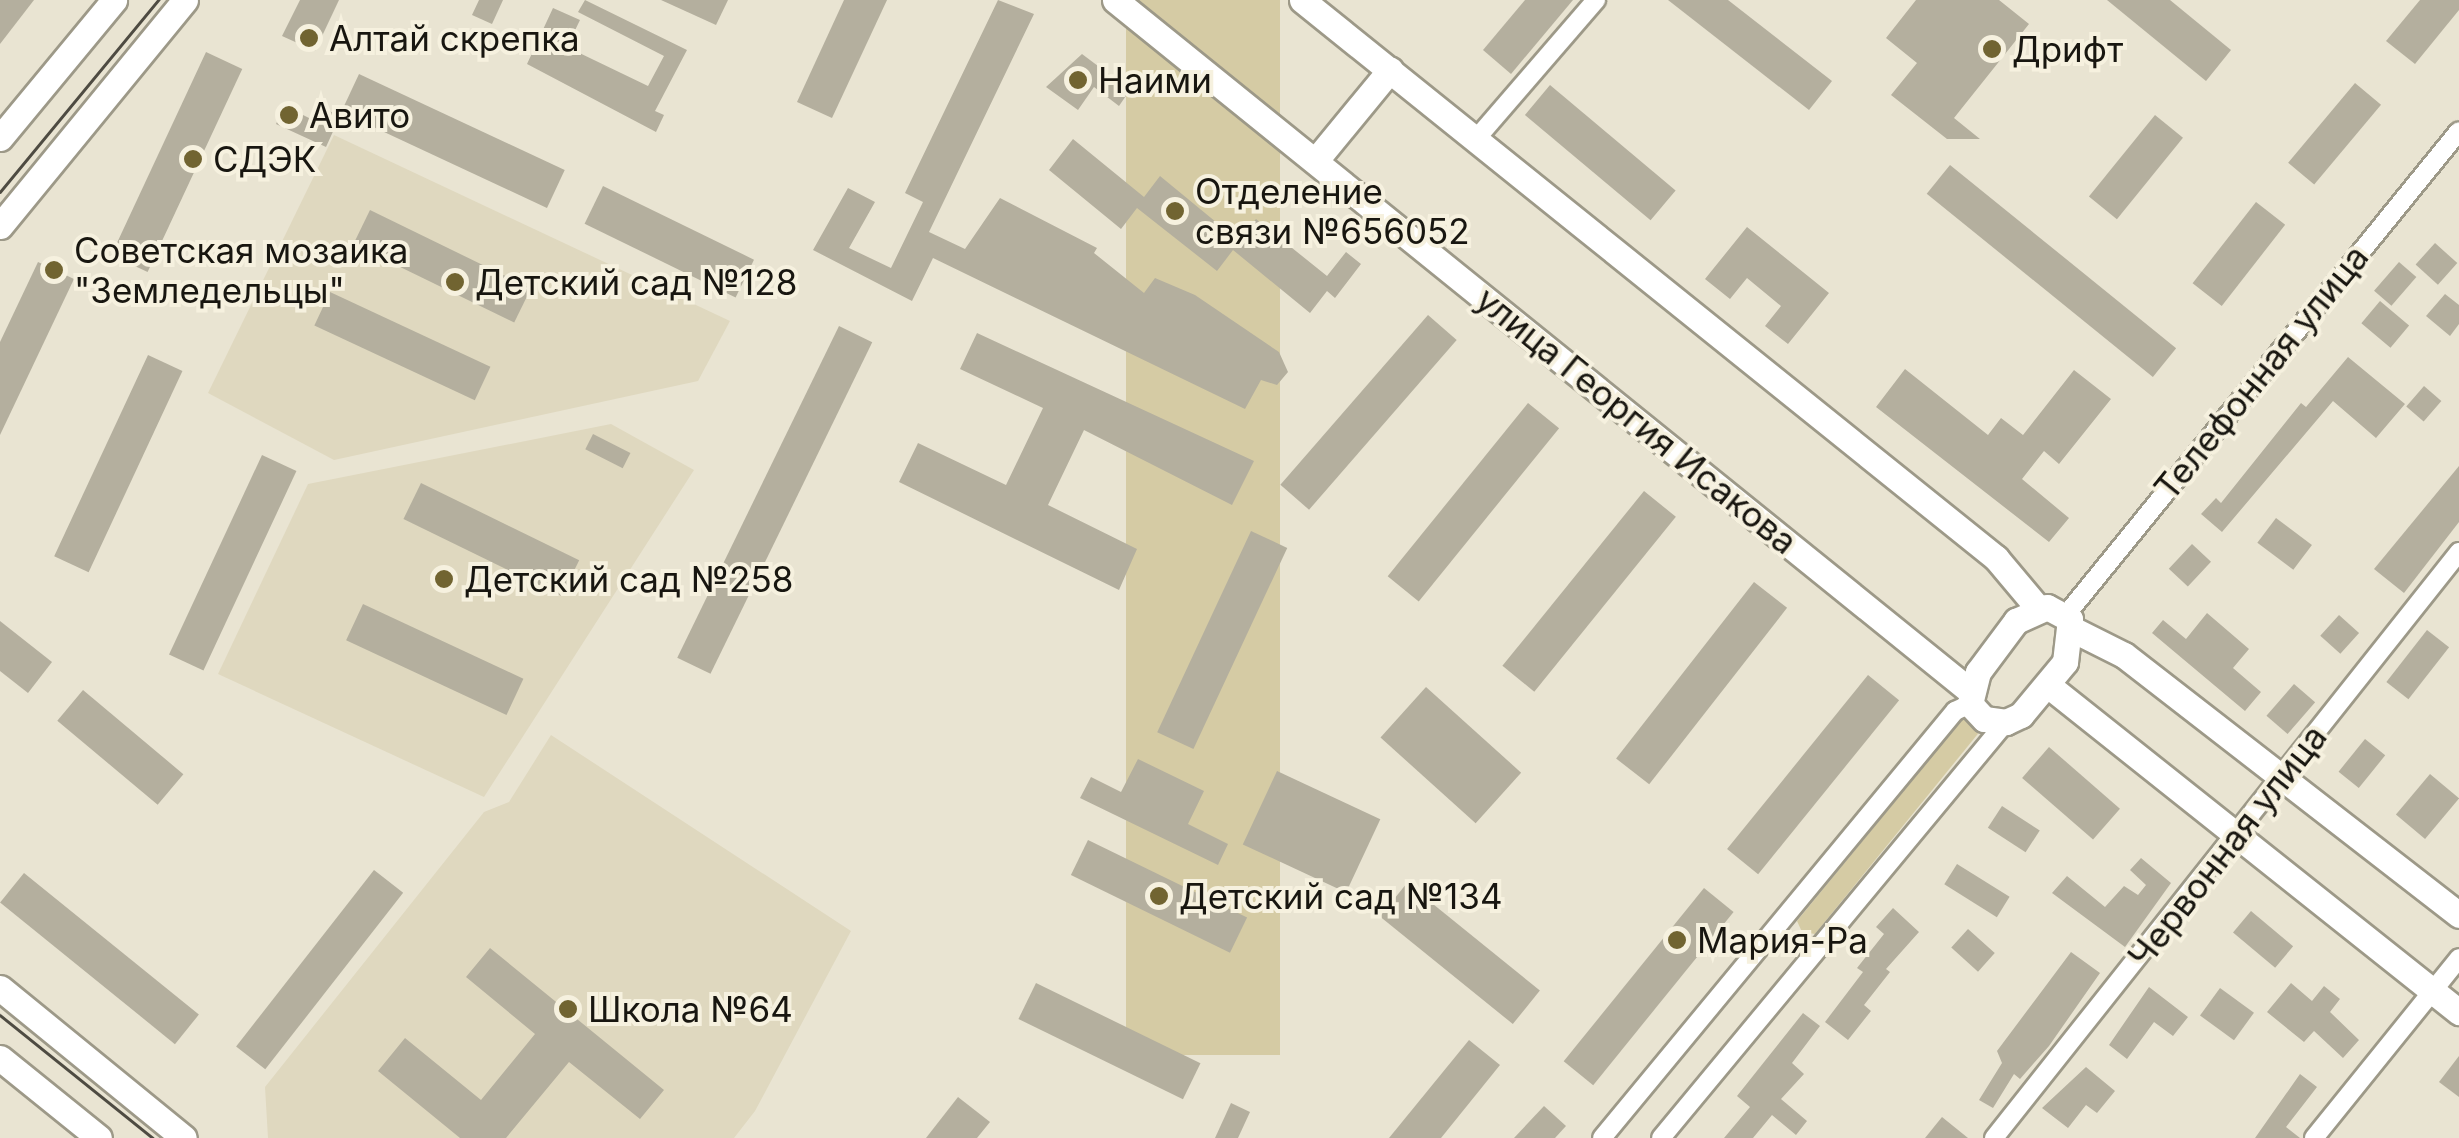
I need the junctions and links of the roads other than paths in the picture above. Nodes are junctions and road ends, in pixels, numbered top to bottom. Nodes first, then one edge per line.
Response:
1 (114, 0) edge
2 (185, 0) edge
3 (1114, 0) edge
4 (1302, 0) edge
5 (1596, 0) edge
6 (1390, 70) junction
7 (2459, 131) edge
8 (0, 138) edge
9 (1476, 139) junction
10 (1316, 160) junction
11 (0, 226) edge
12 (2459, 552) edge
13 (2038, 608) junction
14 (2069, 622) junction
15 (2049, 686) junction
16 (1970, 698) junction
17 (2006, 722) junction
18 (2281, 778) junction
19 (2236, 838) junction
20 (2459, 914) edge
21 (2459, 958) edge
22 (0, 988) edge
23 (2434, 992) junction
24 (2459, 1012) edge
25 (4, 1069) edge
26 (99, 1138) edge
27 (184, 1138) edge
28 (1602, 1138) edge
29 (1661, 1138) edge
30 (1994, 1138) edge
31 (2314, 1138) edge

1 - 8 street
2 - 11 street
3 - 10 street, улица Георгия Исакова
4 - 6 street
5 - 9 street
6 - 9 street
6 - 10 street
7 - 14 street, Телефонная улица
9 - 13 street
10 - 16 street, улица Георгия Исакова
12 - 18 street, Червонная улица
13 - 14 street
13 - 16 street
14 - 15 street
14 - 18 street
15 - 17 street
15 - 19 street
16 - 17 street, улица Георгия Исакова
16 - 28 street
17 - 29 street
18 - 19 street, Червонная улица
18 - 20 street
19 - 23 street
19 - 30 street, Червонная улица
21 - 23 street
22 - 27 street
23 - 24 street
23 - 31 street
25 - 26 street

